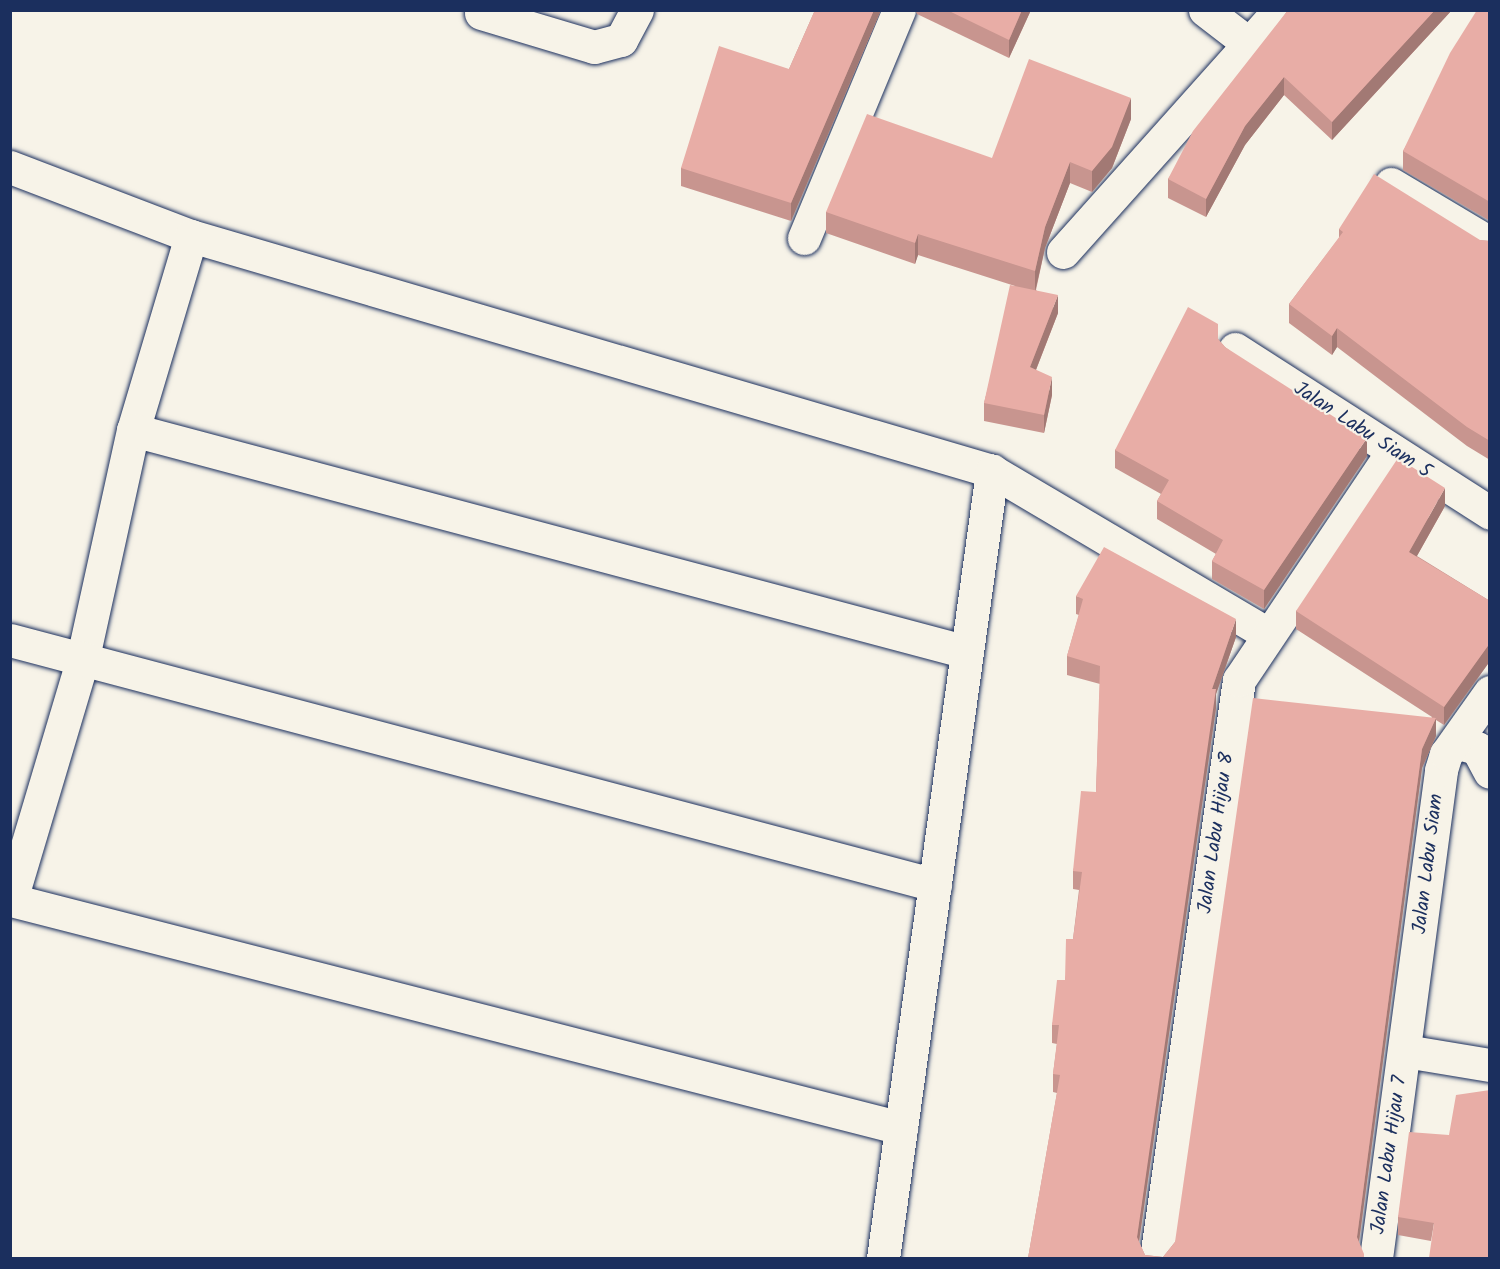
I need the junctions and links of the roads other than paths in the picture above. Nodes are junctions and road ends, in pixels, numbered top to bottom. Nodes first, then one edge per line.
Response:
1 (637, 10) edge
2 (899, 10) edge
3 (1205, 10) edge
4 (1279, 10) edge
5 (481, 13) dead end
6 (1248, 43) junction
7 (10, 167) edge
8 (1391, 183) edge
9 (190, 236) junction
10 (804, 238) dead end
11 (1490, 243) edge
12 (1063, 252) dead end
13 (1235, 350) edge
14 (133, 430) junction
15 (1393, 451) junction
16 (992, 471) junction
17 (1490, 513) edge
18 (1268, 634) junction
19 (10, 640) edge
20 (968, 652) junction
21 (82, 658) junction
22 (1490, 692) edge
23 (1458, 743) junction
24 (1490, 772) edge
25 (935, 885) junction
26 (1405, 1051) junction
27 (1490, 1065) edge
28 (901, 1128) junction
29 (883, 1258) edge
30 (1156, 1258) edge
31 (1376, 1258) edge

1 - 5 street
2 - 10 street
3 - 6 street
4 - 6 street
6 - 12 street
7 - 9 street
8 - 11 street
9 - 14 street
9 - 16 street
13 - 15 street, Jalan Labu Siam 5
14 - 20 street
14 - 21 street
15 - 17 street, Jalan Labu Siam 5
15 - 18 street, Jalan Labu Hijau 8
16 - 18 street
16 - 20 street
18 - 30 street, Jalan Labu Hijau 8
19 - 21 street
20 - 25 street
21 - 25 street
21 - 28 street
22 - 23 street, Jalan Labu Siam
23 - 24 street
23 - 26 street, Jalan Labu Siam
25 - 28 street
26 - 27 street
26 - 31 street, Jalan Labu Hijau 7
28 - 29 street

